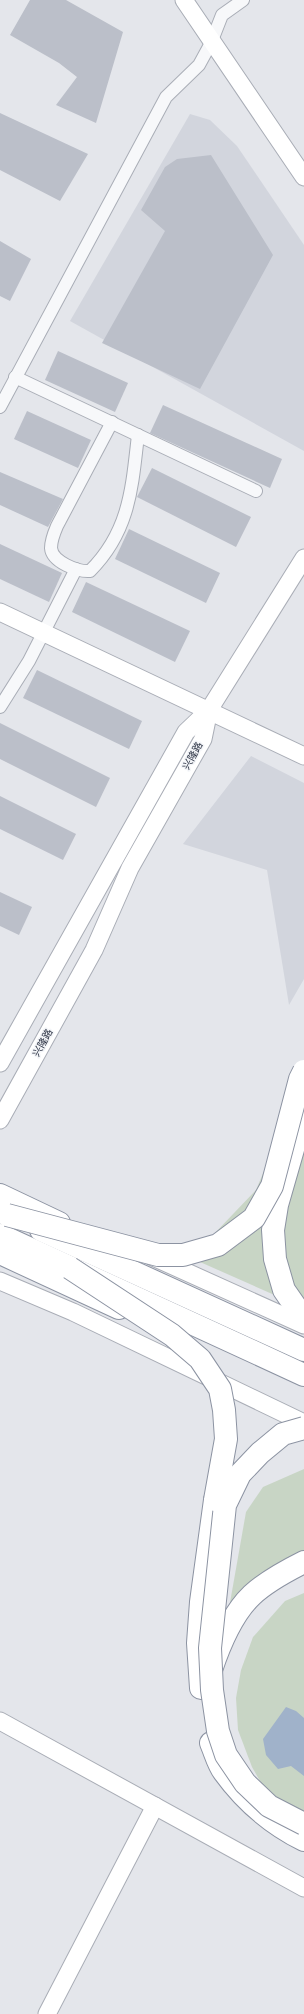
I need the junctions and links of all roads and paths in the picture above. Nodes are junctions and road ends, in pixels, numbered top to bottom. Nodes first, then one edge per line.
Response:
1 (184, 0) edge
2 (225, 0) edge
3 (244, 0) edge
4 (222, 15) junction
5 (211, 43) junction
6 (304, 177) edge
7 (15, 377) junction
8 (0, 408) edge
9 (112, 422) junction
10 (138, 435) junction
11 (256, 491) dead end
12 (304, 558) edge
13 (76, 569) junction
14 (0, 612) edge
15 (44, 633) junction
16 (0, 707) edge
17 (209, 710) junction
18 (304, 756) edge
19 (0, 1063) edge
20 (304, 1070) edge
21 (304, 1111) edge
22 (0, 1120) edge
23 (0, 1189) edge
24 (2, 1207) edge
25 (0, 1235) edge
26 (0, 1253) edge
27 (70, 1268) junction
28 (0, 1281) edge
29 (304, 1319) edge
30 (150, 1321) junction
31 (304, 1325) edge
32 (304, 1350) edge
33 (304, 1375) edge
34 (304, 1423) edge
35 (304, 1428) edge
36 (304, 1562) edge
37 (304, 1571) edge
38 (254, 1598) junction
39 (0, 1722) edge
40 (155, 1806) junction
41 (304, 1824) edge
42 (304, 1827) edge
43 (304, 1835) edge
44 (304, 1840) edge
45 (304, 1888) edge
46 (47, 2014) edge

1 - 5 street
2 - 4 street
3 - 4 street
4 - 5 street
5 - 6 street
5 - 7 street
7 - 8 street
7 - 9 street
9 - 10 street
9 - 13 street
10 - 11 street
10 - 13 street
12 - 17 street
13 - 15 street
14 - 15 street
15 - 16 street
15 - 17 street
17 - 18 street
17 - 19 street, 兴隆路
17 - 22 street, 兴隆路
20 - 24 highway, bridge
21 - 29 highway
23 - 31 street
24 - 32 highway, bridge
25 - 27 highway
26 - 30 highway, bridge
27 - 30 highway, bridge
27 - 33 highway, bridge
28 - 34 street
30 - 44 highway, bridge
35 - 41 highway, bridge
36 - 38 highway
37 - 38 highway
38 - 42 highway
38 - 43 highway
39 - 40 street
40 - 45 street
40 - 46 street

